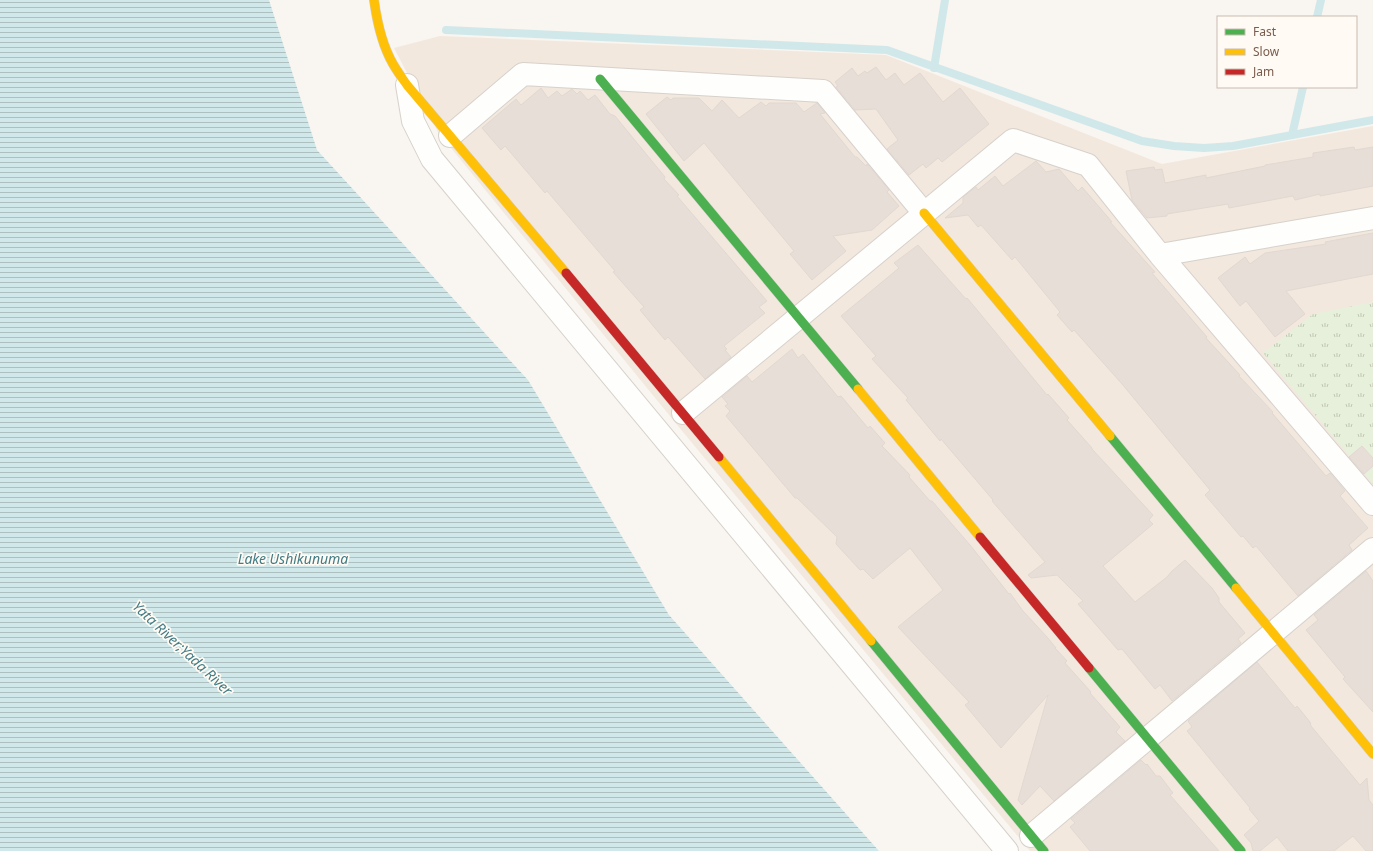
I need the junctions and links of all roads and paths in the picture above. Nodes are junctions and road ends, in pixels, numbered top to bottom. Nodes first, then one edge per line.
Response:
1 (374, 0) edge
2 (600, 78) junction
3 (407, 85) junction
4 (450, 136) junction
5 (924, 213) junction
6 (1373, 218) edge
7 (1160, 255) junction
8 (798, 317) junction
9 (683, 413) junction
10 (1373, 504) edge
11 (1373, 549) edge
12 (1273, 632) junction
13 (1147, 739) junction
14 (1373, 754) edge
15 (1038, 844) edge
16 (1007, 851) edge
17 (1241, 851) edge

1 - 3 street
2 - 4 street
2 - 5 street
2 - 8 street
3 - 4 street
3 - 16 street
4 - 9 street
5 - 7 street
5 - 8 street
5 - 12 street
6 - 7 street
7 - 10 street
8 - 9 street
8 - 13 street
9 - 15 street
11 - 12 street
12 - 13 street
12 - 14 street
13 - 15 street
13 - 17 street

